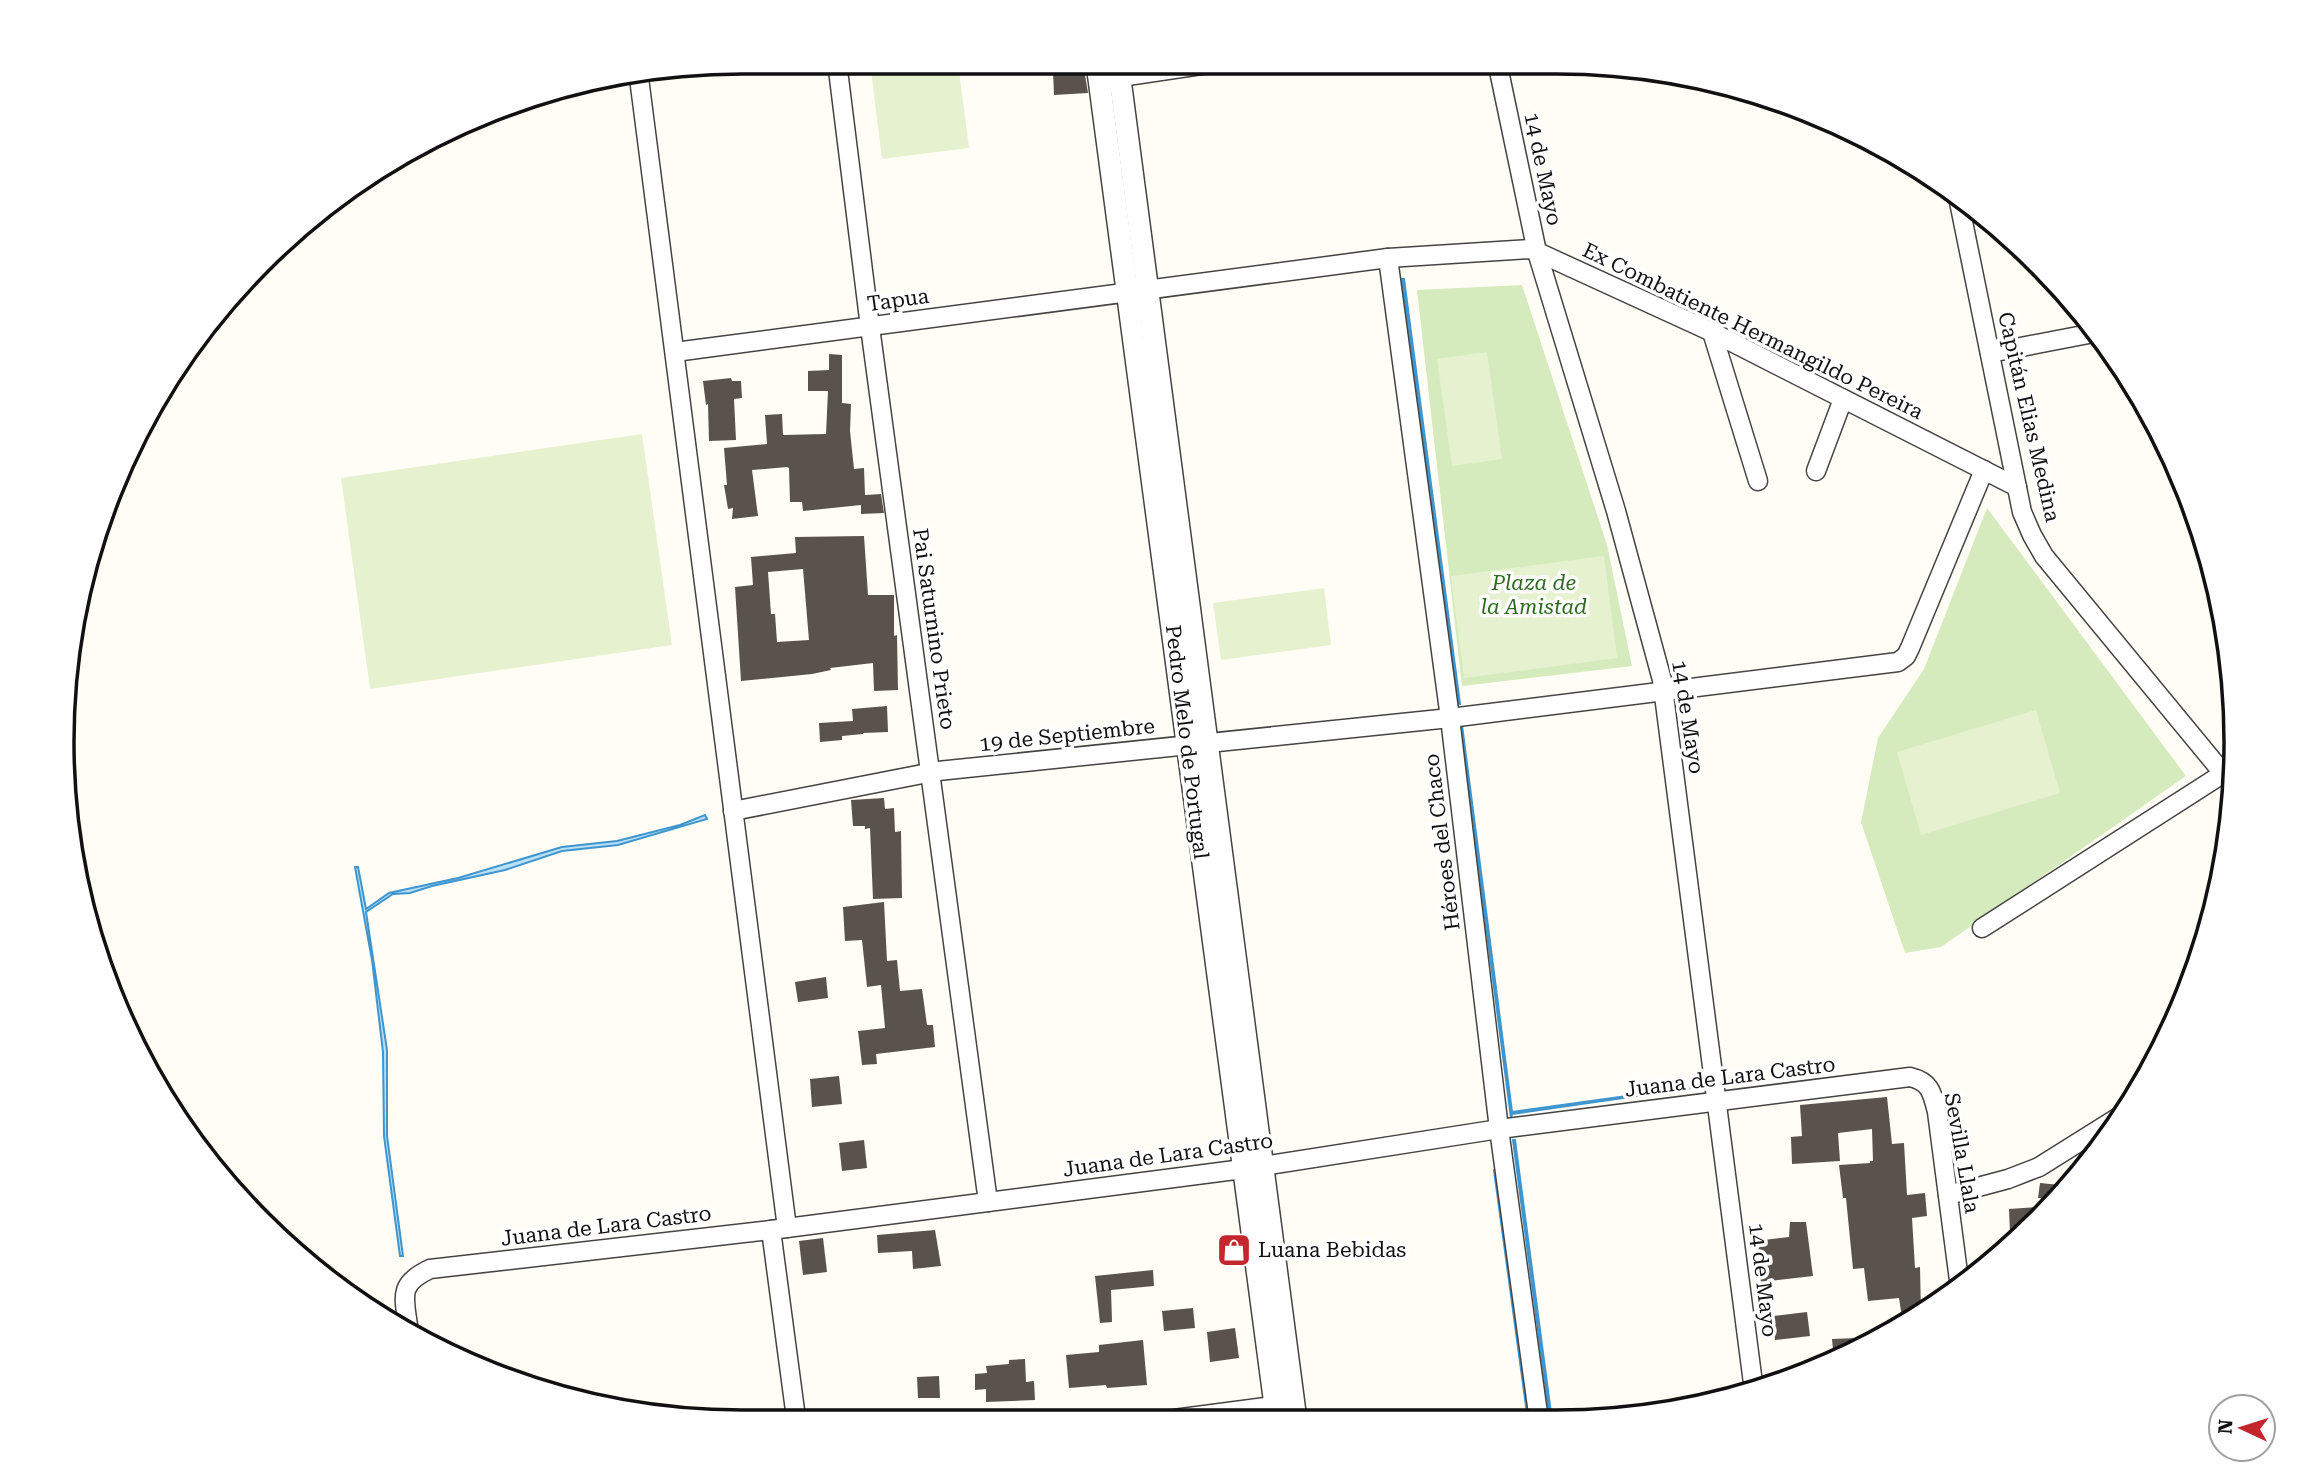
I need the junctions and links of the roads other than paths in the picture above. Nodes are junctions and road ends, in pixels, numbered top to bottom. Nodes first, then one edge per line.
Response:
1 (838, 74) edge
2 (1098, 74) edge
3 (1119, 74) edge
4 (1500, 74) edge
5 (639, 82) edge
6 (1961, 210) edge
7 (1537, 252) junction
8 (1388, 258) junction
9 (1137, 290) junction
10 (870, 327) junction
11 (1712, 332) junction
12 (2086, 335) edge
13 (675, 352) junction
14 (1990, 354) junction
15 (1843, 399) junction
16 (1984, 470) junction
17 (1816, 471) dead end
18 (1758, 481) dead end
19 (2017, 487) junction
20 (1663, 691) junction
21 (1450, 718) junction
22 (1197, 744) junction
23 (2223, 772) edge
24 (930, 773) junction
25 (2223, 781) edge
26 (733, 811) junction
27 (1983, 929) dead end
28 (1910, 1077) joint
29 (1717, 1101) junction
30 (2101, 1128) edge
31 (1499, 1129) junction
32 (1253, 1168) junction
33 (1948, 1195) junction
34 (988, 1202) junction
35 (779, 1229) junction
36 (1958, 1275) edge
37 (408, 1321) edge
38 (1753, 1381) edge
39 (795, 1410) edge
40 (1285, 1410) edge
41 (1537, 1410) edge

1 - 10 street, Pai Saturnino Prieto
2 - 9 street, Pedro Melo de Portugal
3 - 9 street, Pedro Melo de Portugal
4 - 7 street, 14 de Mayo
5 - 13 street
6 - 14 street, Capitán Elias Medina
7 - 8 street, Ex Combatiente Hermangildo Pereira
7 - 11 street, Ex Combatiente Hermangildo Pereira
7 - 20 street, 14 de Mayo
8 - 9 street, Ex Combatiente Hermangildo Pereira
8 - 21 street, Héroes del Chaco
9 - 10 street, Tapua
9 - 22 street, Pedro Melo de Portugal
10 - 13 street, Tapua
10 - 24 street, Pai Saturnino Prieto
11 - 15 street, Ex Combatiente Hermangildo Pereira
11 - 18 street
12 - 14 street
13 - 26 street
14 - 19 street, Capitán Elias Medina
15 - 16 street, Ex Combatiente Hermangildo Pereira
15 - 17 street
16 - 19 street, Ex Combatiente Hermangildo Pereira
16 - 20 street, 19 de Septiembre
19 - 23 street, Capitán Elias Medina
20 - 21 street, 19 de Septiembre
20 - 29 street, 14 de Mayo
21 - 22 street, 19 de Septiembre
21 - 31 street, Héroes del Chaco
22 - 24 street, 19 de Septiembre
22 - 32 street, Pedro Melo de Portugal
24 - 26 street, 19 de Septiembre
24 - 34 street, Pai Saturnino Prieto
25 - 27 street
26 - 35 street
28 - 29 street, Juana de Lara Castro
28 - 33 street, Sevilla Llala
29 - 31 street, Juana de Lara Castro
29 - 38 street, 14 de Mayo
30 - 33 street
31 - 32 street, Juana de Lara Castro
31 - 41 street, Héroes del Chaco
32 - 34 street, Juana de Lara Castro
32 - 40 street, Pedro Melo de Portugal
33 - 36 street, Sevilla Llala
34 - 35 street, Juana de Lara Castro
35 - 37 street, Juana de Lara Castro
35 - 39 street

